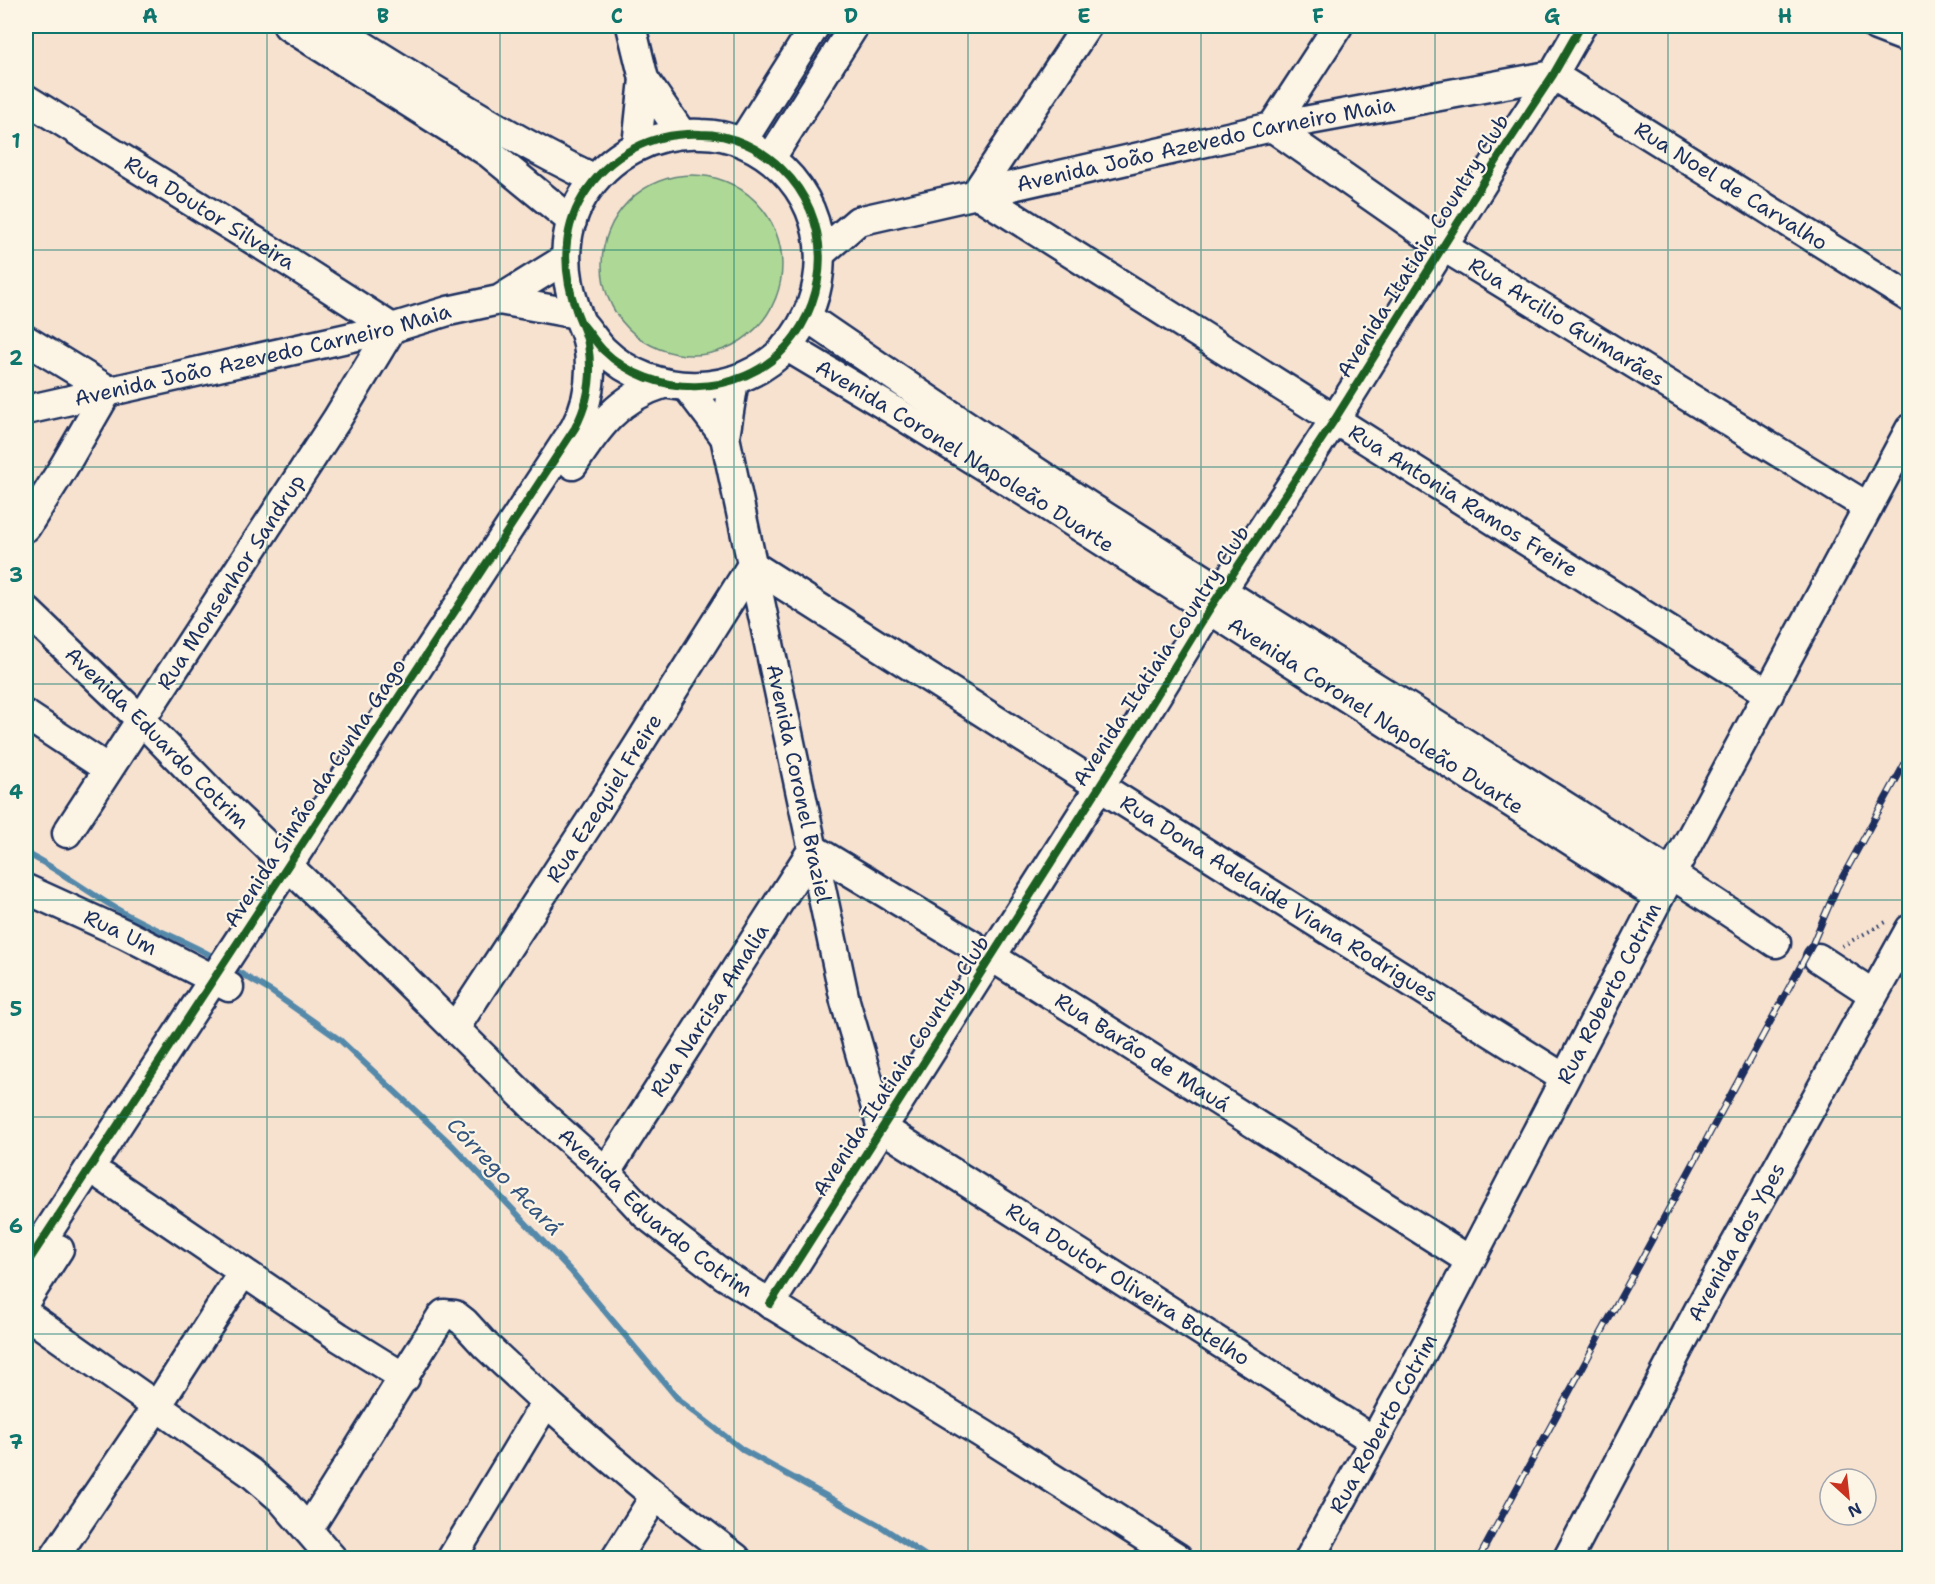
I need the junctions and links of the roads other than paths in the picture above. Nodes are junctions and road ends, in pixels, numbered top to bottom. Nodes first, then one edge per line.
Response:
1 (288, 26) edge
2 (332, 26) edge
3 (631, 26) edge
4 (815, 26) edge
5 (854, 26) edge
6 (1087, 26) edge
7 (1338, 26) edge
8 (1581, 26) edge
9 (1876, 26) edge
10 (1910, 39) edge
11 (797, 54) junction
12 (826, 71) junction
13 (1553, 75) junction
14 (645, 79) junction
15 (26, 99) edge
16 (1272, 127) junction
17 (681, 133) junction
18 (742, 142) junction
19 (637, 146) junction
20 (771, 158) junction
21 (595, 179) junction
22 (976, 193) junction
23 (807, 202) junction
24 (572, 221) junction
25 (858, 221) junction
26 (1444, 247) junction
27 (821, 253) junction
28 (566, 259) junction
29 (1910, 298) edge
30 (499, 300) junction
31 (807, 317) junction
32 (580, 320) junction
33 (392, 328) junction
34 (26, 339) edge
35 (786, 346) junction
36 (734, 380) junction
37 (675, 385) junction
38 (108, 390) junction
39 (26, 410) edge
40 (1335, 419) junction
41 (1910, 429) edge
42 (583, 433) junction
43 (725, 437) junction
44 (1868, 507) junction
45 (26, 527) edge
46 (752, 565) junction
47 (1216, 600) junction
48 (26, 610) edge
49 (1769, 694) junction
50 (26, 715) edge
51 (141, 720) junction
52 (108, 769) junction
53 (1100, 786) junction
54 (67, 832) dead end
55 (813, 849) junction
56 (296, 872) junction
57 (1666, 885) junction
58 (29, 896) edge
59 (1900, 924) edge
60 (1776, 943) dead end
61 (1826, 952) road end
62 (992, 957) junction
63 (228, 974) junction
64 (1874, 994) junction
65 (455, 1028) junction
66 (1564, 1077) junction
67 (882, 1128) junction
68 (606, 1172) junction
69 (105, 1178) junction
70 (1469, 1260) junction
71 (26, 1265) edge
72 (243, 1272) junction
73 (26, 1300) edge
74 (770, 1304) junction
75 (26, 1314) edge
76 (405, 1378) junction
77 (546, 1402) junction
78 (157, 1406) junction
79 (1373, 1440) junction
80 (655, 1496) junction
81 (308, 1530) junction
82 (54, 1558) edge
83 (332, 1558) edge
84 (452, 1558) edge
85 (616, 1558) edge
86 (736, 1558) edge
87 (1178, 1558) edge
88 (1310, 1558) edge
89 (1568, 1558) edge

1 - 24 street
2 - 21 street
3 - 14 street
4 - 11 street
5 - 12 street
6 - 22 street
7 - 16 street
8 - 13 street, Avenida Itatiaia Country Club
9 - 10 street
11 - 12 street
11 - 18 street
12 - 20 street
13 - 16 street, Avenida João Azevedo Carneiro Maia
13 - 26 street, Avenida Itatiaia Country Club
13 - 29 street, Rua Noel de Carvalho
14 - 17 street
14 - 19 street
15 - 33 street, Rua Doutor Silveira
16 - 22 street, Avenida João Azevedo Carneiro Maia
16 - 26 street, Rua Arcilio Guimarães
17 - 18 street, Avenida Simão da Cunha Gago
17 - 19 street, Avenida Simão da Cunha Gago
18 - 20 street, Avenida Simão da Cunha Gago
19 - 21 street, Avenida Simão da Cunha Gago
20 - 23 street, Avenida Simão da Cunha Gago
21 - 24 street, Avenida Simão da Cunha Gago
22 - 25 street, Avenida João Azevedo Carneiro Maia
22 - 40 street, Rua Antonia Ramos Freire
23 - 25 street
23 - 27 street, Avenida Simão da Cunha Gago
24 - 28 street, Avenida Simão da Cunha Gago
25 - 27 street, Avenida João Azevedo Carneiro Maia
26 - 40 street, Avenida Itatiaia Country Club
26 - 44 street, Rua Arcilio Guimarães
27 - 31 street, Avenida Simão da Cunha Gago
28 - 30 street, Avenida João Azevedo Carneiro Maia
28 - 32 street, Avenida Simão da Cunha Gago
30 - 32 street, Avenida João Azevedo Carneiro Maia
30 - 33 street, Avenida João Azevedo Carneiro Maia
31 - 35 street, Avenida Simão da Cunha Gago
31 - 47 street, Avenida Coronel Napoleão Duarte
32 - 37 street
32 - 42 street, Avenida Simão da Cunha Gago
33 - 38 street, Avenida João Azevedo Carneiro Maia
33 - 51 street, Rua Monsenhor Sandrup
34 - 38 street
35 - 36 street, Avenida Simão da Cunha Gago
35 - 47 street, Avenida Coronel Napoleão Duarte
36 - 37 street, Avenida Simão da Cunha Gago
36 - 43 street, Avenida Coronel Braziel
37 - 42 street, Avenida Simão da Cunha Gago
37 - 43 street, Avenida Coronel Braziel
38 - 39 street, Avenida João Azevedo Carneiro Maia
38 - 45 street
40 - 47 street, Avenida Itatiaia Country Club
40 - 49 street, Rua Antonia Ramos Freire
41 - 44 street, Rua Roberto Cotrim
42 - 56 street, Avenida Simão da Cunha Gago
43 - 46 street, Avenida Coronel Braziel
44 - 49 street, Rua Roberto Cotrim
46 - 53 street, Rua Dona Adelaide Viana Rodrigues
46 - 55 street, Avenida Coronel Braziel
46 - 65 street, Rua Ezequiel Freire
47 - 53 street, Avenida Itatiaia Country Club
47 - 57 street, Avenida Coronel Napoleão Duarte
48 - 51 street, Avenida Eduardo Cotrim
49 - 57 street, Rua Roberto Cotrim
50 - 52 street
51 - 52 street, Rua Monsenhor Sandrup
51 - 56 street, Avenida Eduardo Cotrim
52 - 54 street, Rua Monsenhor Sandrup
53 - 62 street, Avenida Itatiaia Country Club
53 - 66 street, Rua Dona Adelaide Viana Rodrigues
55 - 62 street, Rua Barão de Mauá
55 - 67 street, Avenida Coronel Braziel
55 - 68 street, Rua Narcisa Amalia
56 - 63 street, Avenida Simão da Cunha Gago
56 - 65 street, Avenida Eduardo Cotrim
57 - 60 street, Avenida Coronel Napoleão Duarte
57 - 66 street, Rua Roberto Cotrim
58 - 63 street, Rua Um
59 - 64 street, Avenida dos Ypes
61 - 64 street
62 - 67 street, Avenida Itatiaia Country Club
62 - 70 street, Rua Barão de Mauá
63 - 69 street, Avenida Simão da Cunha Gago
63 - 71 street, Avenida Simão da Cunha Gago
64 - 89 street, Avenida dos Ypes
65 - 68 street, Avenida Eduardo Cotrim
66 - 70 street, Rua Roberto Cotrim
67 - 74 street, Avenida Itatiaia Country Club
67 - 79 street, Rua Doutor Oliveira Botelho
68 - 74 street, Avenida Eduardo Cotrim
69 - 72 street
69 - 73 street, Avenida Simão da Cunha Gago
70 - 79 street, Rua Roberto Cotrim
72 - 76 street
72 - 78 street
74 - 87 street, Avenida Eduardo Cotrim
75 - 78 street
76 - 77 street
76 - 81 street
77 - 80 street
77 - 84 street
78 - 81 street
78 - 82 street
79 - 88 street, Rua Roberto Cotrim
80 - 85 street
80 - 86 street
81 - 83 street

